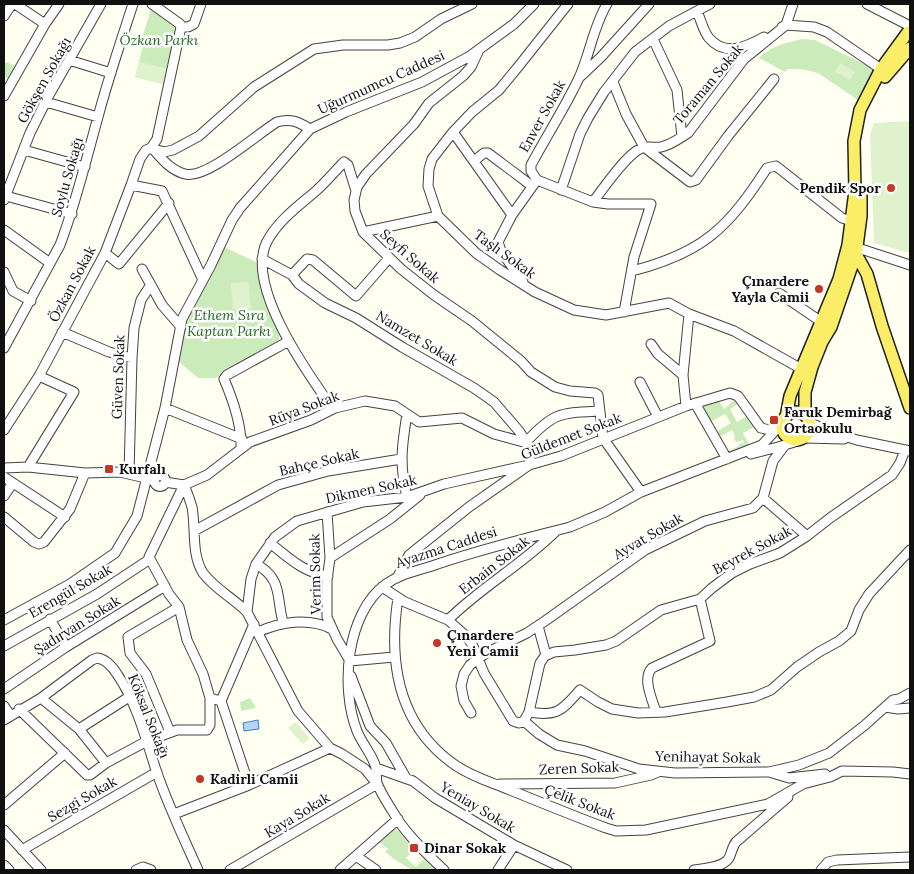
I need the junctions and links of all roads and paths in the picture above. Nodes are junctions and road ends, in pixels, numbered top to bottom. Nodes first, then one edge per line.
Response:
1 (13, 4) edge
2 (59, 4) edge
3 (101, 4) edge
4 (133, 4) edge
5 (152, 4) edge
6 (201, 4) edge
7 (472, 4) edge
8 (534, 4) edge
9 (568, 4) edge
10 (607, 4) edge
11 (649, 4) edge
12 (710, 4) edge
13 (793, 4) edge
14 (867, 4) edge
15 (697, 12) junction
16 (4, 16) edge
17 (45, 24) junction
18 (786, 25) junction
19 (181, 27) junction
20 (909, 28) edge
21 (653, 38) junction
22 (910, 48) edge
23 (479, 50) junction
24 (69, 60) junction
25 (881, 69) junction
26 (111, 73) junction
27 (578, 79) junction
28 (774, 80) dead end
29 (613, 82) junction
30 (4, 96) edge
31 (46, 102) junction
32 (98, 117) junction
33 (310, 129) junction
34 (453, 132) junction
35 (682, 137) junction
36 (644, 147) junction
37 (151, 148) junction
38 (24, 150) junction
39 (474, 161) junction
40 (85, 167) junction
41 (534, 183) junction
42 (131, 185) junction
43 (561, 190) junction
44 (356, 191) junction
45 (5, 198) edge
46 (593, 202) junction
47 (169, 204) junction
48 (72, 214) junction
49 (512, 215) junction
50 (438, 216) junction
51 (852, 221) junction
52 (4, 230) edge
53 (363, 232) junction
54 (857, 251) junction
55 (105, 253) junction
56 (389, 258) junction
57 (262, 260) junction
58 (50, 263) junction
59 (910, 265) edge
60 (142, 269) dead end
61 (4, 272) edge
62 (632, 272) junction
63 (292, 275) junction
64 (203, 280) junction
65 (525, 285) junction
66 (150, 286) junction
67 (779, 293) dead end
68 (31, 301) junction
69 (624, 312) junction
70 (689, 314) junction
71 (826, 325) junction
72 (181, 327) junction
73 (62, 332) junction
74 (289, 340) junction
75 (651, 344) dead end
76 (4, 348) edge
77 (132, 358) junction
78 (806, 371) junction
79 (683, 375) junction
80 (39, 376) junction
81 (640, 382) dead end
82 (695, 403) junction
83 (686, 406) junction
84 (165, 408) junction
85 (910, 408) edge
86 (333, 409) junction
87 (600, 411) junction
88 (407, 414) junction
89 (658, 417) junction
90 (807, 418) junction
91 (781, 424) junction
92 (4, 430) edge
93 (603, 438) junction
94 (801, 439) junction
95 (857, 440) junction
96 (242, 443) junction
97 (526, 443) junction
98 (785, 445) junction
99 (907, 450) edge
100 (401, 459) junction
101 (727, 459) junction
102 (910, 460) edge
103 (529, 465) junction
104 (28, 467) junction
105 (4, 468) edge
106 (85, 473) junction
107 (129, 474) junction
108 (4, 477) edge
109 (151, 479) junction
110 (12, 484) junction
111 (184, 485) junction
112 (425, 491) junction
113 (641, 492) junction
114 (4, 496) edge
115 (407, 497) junction
116 (763, 498) junction
117 (327, 512) junction
118 (4, 517) edge
119 (66, 517) junction
120 (556, 530) junction
121 (194, 531) junction
122 (807, 536) junction
123 (270, 543) junction
124 (910, 550) edge
125 (330, 558) junction
126 (150, 559) junction
127 (256, 564) junction
128 (328, 576) junction
129 (397, 578) junction
130 (165, 586) junction
131 (382, 587) junction
132 (398, 598) junction
133 (700, 599) junction
134 (179, 608) junction
135 (247, 612) junction
136 (50, 619) junction
137 (4, 620) edge
138 (448, 620) junction
139 (283, 622) junction
140 (538, 626) junction
141 (256, 628) junction
142 (332, 629) junction
143 (4, 646) edge
144 (66, 647) junction
145 (546, 655) junction
146 (394, 657) junction
147 (478, 659) junction
148 (349, 665) junction
149 (4, 689) edge
150 (910, 693) edge
151 (129, 697) junction
152 (41, 698) junction
153 (210, 698) junction
154 (221, 701) junction
155 (4, 706) edge
156 (885, 707) junction
157 (910, 708) edge
158 (19, 709) junction
159 (529, 712) junction
160 (656, 712) junction
161 (471, 714) dead end
162 (7, 718) edge
163 (524, 721) junction
164 (79, 729) junction
165 (170, 732) junction
166 (147, 741) junction
167 (330, 748) junction
168 (65, 752) junction
169 (106, 763) junction
170 (376, 768) junction
171 (660, 771) junction
172 (157, 772) junction
173 (769, 772) junction
174 (842, 772) junction
175 (910, 774) edge
176 (406, 778) junction
177 (378, 784) junction
178 (498, 784) junction
179 (803, 784) junction
180 (249, 785) junction
181 (4, 805) edge
182 (174, 814) junction
183 (398, 819) junction
184 (4, 830) edge
185 (514, 844) junction
186 (22, 850) junction
187 (356, 856) junction
188 (910, 857) edge
189 (4, 865) edge
190 (9, 870) edge
191 (41, 870) edge
192 (136, 870) edge
193 (151, 870) edge
194 (198, 870) edge
195 (230, 870) edge
196 (340, 870) edge
197 (376, 870) edge
198 (444, 870) edge
199 (498, 870) edge
200 (567, 870) edge
201 (694, 870) edge
202 (821, 870) edge

1 - 16 street
1 - 17 street
2 - 17 street
3 - 24 street, Gökşen Sokağı
4 - 26 street, Soylu Sokağı
5 - 19 street
6 - 19 street
7 - 37 street
8 - 23 street, Uğurmumcu Caddesi
9 - 34 street, Taşlı Sokak
10 - 27 street, Enver Sokak
11 - 27 street
12 - 15 street
13 - 18 street
14 - 20 street
15 - 18 street
15 - 21 street
17 - 30 street
18 - 25 street
18 - 35 street, Toraman Sokak
19 - 37 street, Özkan Sokak
20 - 25 main road
21 - 29 street
21 - 35 street
22 - 54 main road
23 - 33 street, Uğurmumcu Caddesi
23 - 44 street
24 - 26 street
24 - 31 street, Gökşen Sokağı
25 - 51 main road
26 - 32 street, Soylu Sokağı
27 - 41 street, Enver Sokak
28 - 36 street
29 - 36 street
29 - 43 street
31 - 32 street
31 - 38 street, Gökşen Sokağı
32 - 40 street, Soylu Sokağı
33 - 37 street
33 - 64 street
34 - 39 street
34 - 50 street, Taşlı Sokak
35 - 36 street, Toraman Sokak
36 - 46 street
37 - 42 street, Özkan Sokak
38 - 40 street
38 - 45 street, Gökşen Sokağı
39 - 41 street
39 - 49 street
40 - 48 street, Soylu Sokağı
41 - 43 street
41 - 49 street
42 - 47 street
42 - 55 street, Özkan Sokak
43 - 46 street
44 - 53 street, Seyfi Sokak
44 - 57 street, Seyfi Sokak
45 - 48 street
46 - 62 street
47 - 55 street
47 - 64 street
48 - 58 street, Soylu Sokağı
49 - 65 street
50 - 53 street
50 - 65 street, Taşlı Sokak
51 - 62 street
51 - 71 main road
52 - 58 street
53 - 56 street, Seyfi Sokak
54 - 59 street
54 - 71 main road
54 - 85 main road
55 - 73 street, Özkan Sokak
56 - 63 street
56 - 87 street, Seyfi Sokak
57 - 63 street, Namzet Sokak
57 - 74 street
58 - 68 street, Soylu Sokağı
60 - 66 street
61 - 68 street
62 - 69 street
63 - 97 street, Namzet Sokak
64 - 72 street
65 - 69 street, Taşlı Sokak
66 - 72 street
66 - 77 street, Güven Sokak
67 - 71 street
68 - 76 street, Soylu Sokağı
69 - 70 street, Taşlı Sokak
70 - 78 street, Taşlı Sokak
70 - 79 street
71 - 78 main road
72 - 84 street
73 - 77 street
73 - 80 street, Özkan Sokak
74 - 86 street
74 - 96 street
75 - 79 street
77 - 107 street, Güven Sokak
78 - 90 main road
78 - 91 main road
79 - 83 street
80 - 92 street, Özkan Sokak
80 - 104 street
81 - 89 street
82 - 83 street, Güldemet Sokak
82 - 91 street, Güldemet Sokak
82 - 101 street
83 - 89 street, Güldemet Sokak
84 - 96 street
84 - 109 street
86 - 88 street, Rüya Sokak
86 - 96 street, Rüya Sokak
87 - 93 street, Seyfi Sokak
87 - 97 street
88 - 97 street, Rüya Sokak
88 - 100 street
89 - 93 street, Güldemet Sokak
90 - 91 main road
90 - 94 main road
90 - 95 street
91 - 94 main road
91 - 101 street, Ayazma Caddesi
93 - 103 street, Güldemet Sokak
93 - 113 street
94 - 95 street
94 - 98 street
95 - 99 street
96 - 111 street, Rüya Sokak
97 - 103 street
98 - 101 street
98 - 116 street
99 - 102 street
99 - 122 street, Beyrek Sokak
100 - 115 street
100 - 121 street, Bahçe Sokak
101 - 113 street, Ayazma Caddesi
103 - 112 street, Dikmen Sokak
103 - 129 street, Güldemet Sokak
104 - 105 street
104 - 106 street
106 - 107 street
106 - 119 street
107 - 109 street
108 - 110 street
109 - 111 street
109 - 137 street
110 - 114 street
110 - 119 street
111 - 121 street
111 - 126 street
112 - 115 street, Dikmen Sokak
112 - 125 street
113 - 120 street, Ayazma Caddesi
115 - 117 street, Dikmen Sokak
116 - 122 street
116 - 140 street, Ayvat Sokak
117 - 123 street, Dikmen Sokak
117 - 125 street, Verim Sokak
118 - 119 street
120 - 129 street, Ayazma Caddesi
120 - 138 street, Erbain Sokak
121 - 135 street
122 - 133 street, Beyrek Sokak
123 - 127 street, Dikmen Sokak
123 - 128 street
124 - 160 street
125 - 128 street, Verim Sokak
126 - 130 street
126 - 136 street, Erengül Sokak
127 - 135 street, Dikmen Sokak
127 - 139 street
128 - 142 street, Verim Sokak
129 - 131 street, Ayazma Caddesi
130 - 134 street
130 - 144 street, Şadırvan Sokak
131 - 132 street
131 - 148 street, Ayazma Caddesi
132 - 138 street
132 - 146 street, Çelik Sokak
133 - 145 street, Beyrek Sokak
133 - 160 street
134 - 153 street
134 - 165 street
135 - 141 street
136 - 143 street, Erengül Sokak
136 - 144 street
138 - 147 street
139 - 141 street
139 - 142 street
140 - 145 street
140 - 147 street, Ayvat Sokak
141 - 154 street
141 - 167 street
142 - 148 street, Verim Sokak
144 - 149 street, Şadırvan Sokak
145 - 159 street
146 - 148 street
146 - 178 street, Çelik Sokak
147 - 161 street
147 - 163 street, Yenihayat Sokak
148 - 170 street, Ayazma Caddesi
148 - 176 street, Verim Sokak
150 - 156 street, Yenihayat Sokak
151 - 152 street, Köksal Sokağı
151 - 164 street
151 - 166 street, Köksal Sokağı
152 - 158 street, Köksal Sokağı
152 - 164 street
153 - 154 street
153 - 165 street
154 - 180 street
155 - 162 street
156 - 157 street
156 - 173 street, Yenihayat Sokak
158 - 162 street, Köksal Sokağı
158 - 168 street
159 - 160 street
159 - 163 street
163 - 171 street, Yenihayat Sokak
164 - 169 street
165 - 166 street
166 - 169 street
166 - 172 street, Köksal Sokağı
167 - 177 street
167 - 180 street
168 - 169 street
168 - 181 street
170 - 176 street, Yeniay Sokak
170 - 177 street, Ayazma Caddesi
171 - 173 street, Yenihayat Sokak
171 - 178 street, Zeren Sokak
172 - 182 street, Köksal Sokağı
172 - 186 street, Sezgi Sokak
173 - 174 street
174 - 175 street, Çelik Sokak
174 - 179 street, Çelik Sokak
176 - 185 street, Yeniay Sokak
177 - 183 street, Ayazma Caddesi
177 - 195 street, Kaya Sokak
178 - 179 street, Çelik Sokak
179 - 201 street
180 - 182 street
182 - 194 street, Köksal Sokağı
183 - 187 street
183 - 198 street, Ayazma Caddesi
184 - 186 street
185 - 199 street
185 - 200 street, Yeniay Sokak
186 - 191 street
187 - 196 street
187 - 197 street
188 - 202 street
189 - 190 street
192 - 193 street

